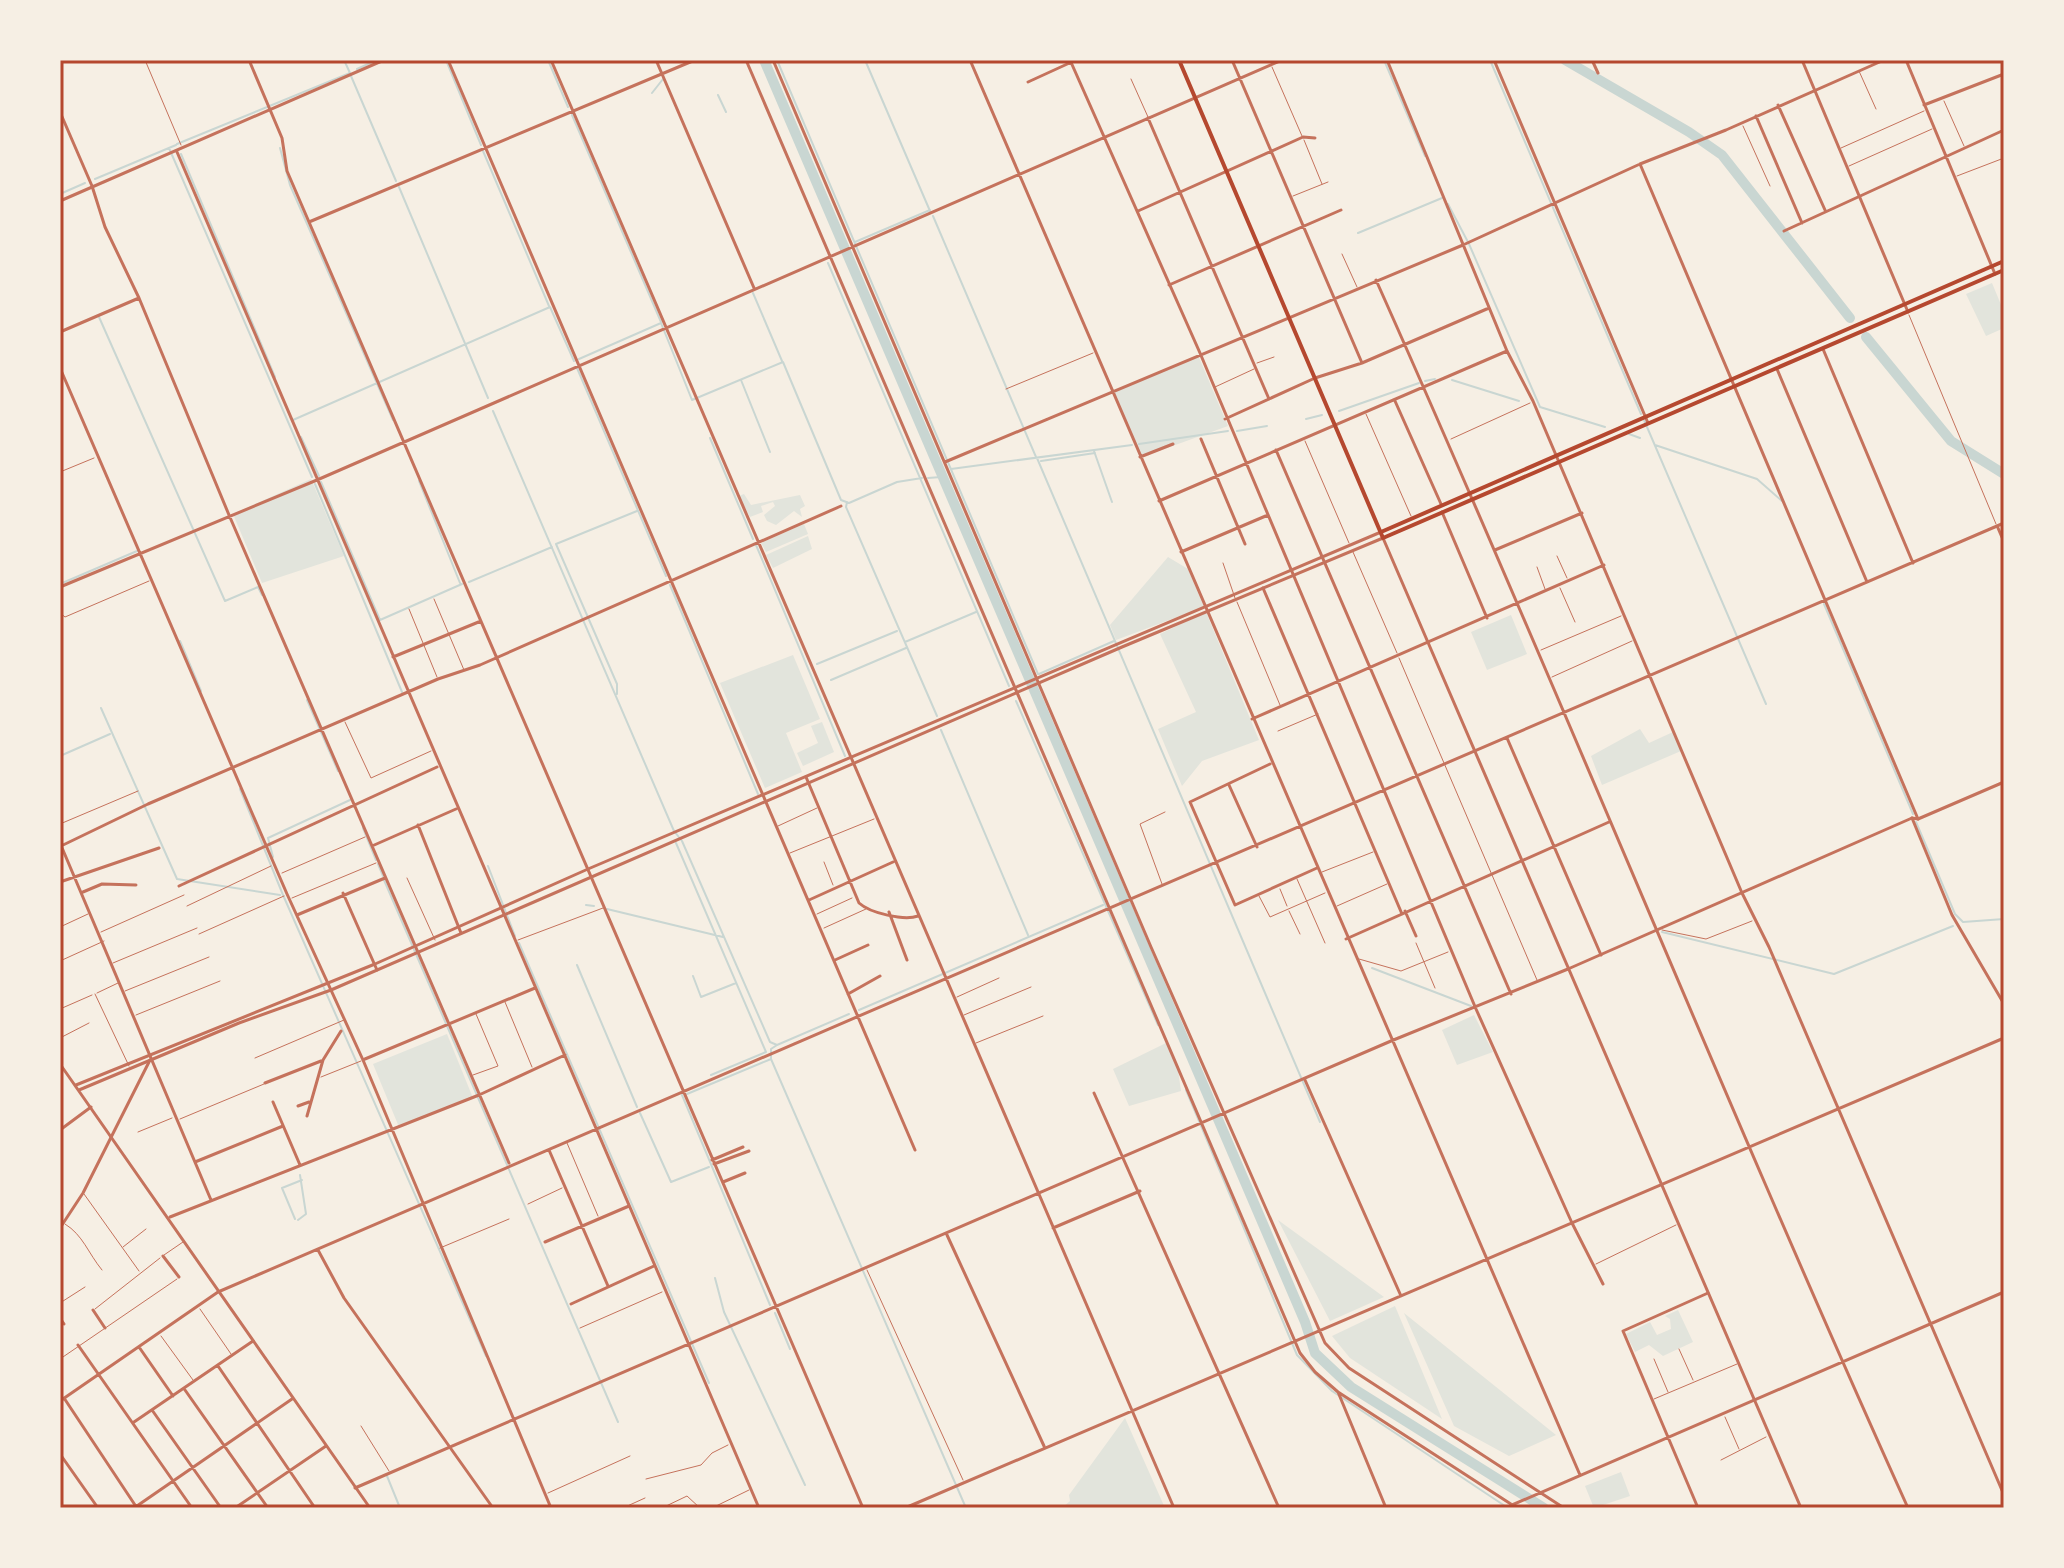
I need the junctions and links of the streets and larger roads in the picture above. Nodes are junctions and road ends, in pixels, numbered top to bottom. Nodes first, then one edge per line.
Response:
1 (249, 60) edge
2 (384, 60) edge
3 (448, 60) edge
4 (551, 60) edge
5 (656, 60) edge
6 (695, 60) edge
7 (746, 60) edge
8 (773, 60) edge
9 (970, 60) edge
10 (1076, 60) edge
11 (1179, 60) edge
12 (1232, 60) edge
13 (1282, 60) edge
14 (1387, 60) edge
15 (1494, 60) edge
16 (1592, 60) edge
17 (1802, 60) edge
18 (1884, 60) edge
19 (1906, 60) edge
20 (1070, 61) edge
21 (661, 73) junction
22 (1598, 73) dead end
23 (2004, 74) edge
24 (1240, 79) junction
25 (1028, 82) dead end
26 (1814, 90) junction
27 (1196, 99) junction
28 (1778, 105) junction
29 (1925, 108) junction
30 (270, 109) junction
31 (573, 110) junction
32 (60, 112) edge
33 (1756, 116) junction
34 (1148, 118) junction
35 (2004, 130) edge
36 (1103, 137) junction
37 (1315, 138) dead end
38 (485, 147) junction
39 (176, 150) junction
40 (1270, 151) junction
41 (1948, 158) junction
42 (1640, 164) junction
43 (1226, 172) junction
44 (1020, 174) junction
45 (92, 186) junction
46 (1179, 192) junction
47 (1859, 196) junction
48 (60, 201) edge
49 (1553, 202) junction
50 (1341, 210) dead end
51 (1825, 210) junction
52 (1138, 211) junction
53 (309, 222) junction
54 (1802, 223) junction
55 (1303, 226) junction
56 (1784, 231) dead end
57 (1464, 241) junction
58 (852, 246) junction
59 (1258, 246) junction
60 (831, 257) junction
61 (2004, 261) edge
62 (1211, 266) junction
63 (1992, 266) junction
64 (2004, 270) edge
65 (1995, 274) junction
66 (1376, 280) junction
67 (1169, 285) junction
68 (754, 288) junction
69 (139, 298) junction
70 (1335, 299) junction
71 (1904, 304) junction
72 (1489, 308) junction
73 (1908, 312) junction
74 (1291, 317) junction
75 (663, 327) junction
76 (60, 332) edge
77 (1241, 336) junction
78 (1405, 344) junction
79 (1823, 349) junction
80 (1507, 351) junction
81 (1200, 353) junction
82 (1362, 363) junction
83 (577, 366) junction
84 (60, 368) edge
85 (1777, 369) junction
86 (1315, 378) junction
87 (1732, 379) junction
88 (1735, 386) junction
89 (1425, 387) junction
90 (1111, 391) junction
91 (1269, 399) junction
92 (1395, 400) junction
93 (1645, 416) junction
94 (1225, 419) junction
95 (1648, 423) junction
96 (1336, 426) junction
97 (1201, 439) dead end
98 (404, 440) junction
99 (1173, 444) dead end
100 (1276, 450) junction
101 (1140, 457) junction
102 (1557, 458) junction
103 (945, 462) junction
104 (1246, 464) junction
105 (1217, 478) junction
106 (317, 480) junction
107 (1472, 495) junction
108 (1159, 501) junction
109 (1441, 505) junction
110 (841, 506) dead end
111 (1442, 512) junction
112 (1582, 513) junction
113 (229, 515) junction
114 (1268, 515) junction
115 (2004, 523) edge
116 (1997, 526) junction
117 (1239, 528) junction
118 (1382, 535) junction
119 (757, 542) junction
120 (2004, 542) edge
121 (1245, 544) dead end
122 (1495, 550) junction
123 (1181, 552) junction
124 (141, 554) junction
125 (1322, 558) junction
126 (1325, 563) junction
127 (1913, 563) junction
128 (1604, 565) junction
129 (1292, 571) junction
130 (1294, 577) junction
131 (671, 580) junction
132 (1867, 582) junction
133 (1262, 584) junction
134 (60, 587) edge
135 (1264, 590) junction
136 (1235, 597) junction
137 (1827, 600) junction
138 (1518, 603) junction
139 (1204, 607) junction
140 (1206, 612) junction
141 (1487, 618) junction
142 (481, 621) junction
143 (1428, 643) junction
144 (393, 657) junction
145 (497, 657) junction
146 (1371, 667) junction
147 (1651, 676) junction
148 (1038, 681) junction
149 (1340, 682) junction
150 (1014, 687) junction
151 (406, 692) junction
152 (1016, 694) junction
153 (1310, 695) junction
154 (1564, 712) junction
155 (1252, 719) junction
156 (323, 729) junction
157 (1507, 737) junction
158 (1474, 751) junction
159 (849, 757) junction
160 (851, 764) junction
161 (1271, 764) junction
162 (233, 767) junction
163 (439, 767) junction
164 (1418, 774) junction
165 (805, 777) junction
166 (2004, 782) edge
167 (1229, 783) junction
168 (808, 784) junction
169 (1386, 791) junction
170 (764, 799) junction
171 (1356, 803) junction
172 (354, 806) junction
173 (457, 809) junction
174 (1912, 818) junction
175 (1918, 819) junction
176 (1609, 822) junction
177 (418, 825) junction
178 (1298, 828) junction
179 (266, 844) junction
180 (60, 845) edge
181 (372, 846) junction
182 (1555, 846) junction
183 (1257, 847) junction
184 (159, 848) dead end
185 (894, 861) junction
186 (1523, 861) junction
187 (1217, 865) junction
188 (588, 869) junction
189 (1318, 871) junction
190 (592, 876) junction
191 (385, 878) junction
192 (76, 879) junction
193 (849, 881) junction
194 (60, 884) edge
195 (136, 885) dead end
196 (179, 886) dead end
197 (1463, 887) junction
198 (83, 892) junction
199 (343, 893) junction
200 (1742, 893) junction
201 (1132, 898) junction
202 (809, 900) junction
203 (1432, 900) junction
204 (1108, 907) junction
205 (501, 909) junction
206 (889, 912) junction
207 (1403, 913) junction
208 (297, 915) junction
209 (504, 916) junction
210 (918, 916) junction
211 (460, 925) junction
212 (1655, 929) junction
213 (461, 933) junction
214 (1416, 936) dead end
215 (1346, 939) junction
216 (868, 945) dead end
217 (416, 948) junction
218 (1601, 955) junction
219 (907, 960) dead end
220 (834, 961) junction
221 (375, 964) junction
222 (1568, 969) junction
223 (377, 970) junction
224 (880, 976) dead end
225 (945, 977) junction
226 (327, 982) junction
227 (535, 988) junction
228 (331, 990) junction
229 (848, 994) junction
230 (1511, 994) junction
231 (2004, 1004) edge
232 (1476, 1009) junction
233 (857, 1017) junction
234 (448, 1025) junction
235 (341, 1031) dead end
236 (2004, 1038) edge
237 (1391, 1041) junction
238 (565, 1055) junction
239 (151, 1058) junction
240 (323, 1060) junction
241 (363, 1060) junction
242 (60, 1064) edge
243 (62, 1070) edge
244 (1304, 1079) junction
245 (265, 1083) road end
246 (77, 1087) junction
247 (684, 1091) junction
248 (1094, 1093) dead end
249 (479, 1095) junction
250 (273, 1102) dead end
251 (309, 1102) junction
252 (298, 1106) dead end
253 (91, 1107) junction
254 (1837, 1108) junction
255 (1225, 1113) junction
256 (307, 1116) dead end
257 (1202, 1123) junction
258 (283, 1126) junction
259 (391, 1129) junction
260 (60, 1130) edge
261 (596, 1130) junction
262 (112, 1138) junction
263 (1747, 1146) junction
264 (743, 1147) dead end
265 (549, 1150) junction
266 (915, 1150) dead end
267 (749, 1151) dead end
268 (1125, 1156) junction
269 (195, 1162) junction
270 (713, 1162) junction
271 (509, 1164) junction
272 (300, 1165) junction
273 (745, 1173) dead end
274 (722, 1182) junction
275 (1661, 1185) junction
276 (1140, 1191) junction
277 (1037, 1193) junction
278 (211, 1200) junction
279 (422, 1204) junction
280 (629, 1206) junction
281 (170, 1217) junction
282 (61, 1221) edge
283 (1572, 1223) junction
284 (580, 1227) junction
285 (60, 1228) edge
286 (1053, 1228) junction
287 (947, 1235) junction
288 (545, 1242) dead end
289 (318, 1249) junction
290 (163, 1256) road end
291 (1487, 1259) junction
292 (654, 1266) junction
293 (179, 1277) road end
294 (1603, 1284) dead end
295 (608, 1286) junction
296 (218, 1292) junction
297 (2004, 1292) edge
298 (1708, 1293) junction
299 (1401, 1296) junction
300 (571, 1304) dead end
301 (775, 1307) junction
302 (93, 1310) road end
303 (60, 1318) edge
304 (1930, 1323) junction
305 (64, 1324) dead end
306 (105, 1328) road end
307 (1319, 1332) junction
308 (1297, 1340) junction
309 (253, 1341) junction
310 (688, 1344) junction
311 (78, 1345) road end
312 (139, 1347) junction
313 (1842, 1362) junction
314 (218, 1366) junction
315 (1219, 1373) junction
316 (98, 1374) junction
317 (184, 1390) junction
318 (1338, 1392) junction
319 (173, 1396) junction
320 (62, 1399) edge
321 (292, 1399) junction
322 (1753, 1400) junction
323 (152, 1410) junction
324 (1132, 1411) junction
325 (514, 1419) junction
326 (134, 1423) junction
327 (256, 1423) junction
328 (1667, 1439) junction
329 (223, 1445) junction
330 (326, 1446) junction
331 (449, 1446) junction
332 (1045, 1448) junction
333 (60, 1454) edge
334 (192, 1467) junction
335 (289, 1470) junction
336 (1580, 1475) junction
337 (173, 1480) junction
338 (355, 1488) junction
339 (1537, 1492) junction
340 (257, 1493) junction
341 (2004, 1495) edge
342 (1512, 1505) junction
343 (136, 1507) edge
344 (98, 1508) edge
345 (192, 1508) edge
346 (221, 1508) edge
347 (235, 1508) edge
348 (268, 1508) edge
349 (315, 1508) edge
350 (370, 1508) edge
351 (493, 1508) edge
352 (551, 1508) edge
353 (759, 1508) edge
354 (863, 1508) edge
355 (905, 1508) edge
356 (1174, 1508) edge
357 (1279, 1508) edge
358 (1386, 1508) edge
359 (1505, 1508) edge
360 (1517, 1508) edge
361 (1564, 1508) edge
362 (1698, 1508) edge
363 (1801, 1508) edge
364 (1908, 1508) edge

1 - 30 street
2 - 30 street
3 - 38 street
4 - 31 street
5 - 21 street
6 - 21 street
7 - 60 street
8 - 58 street
9 - 44 street
10 - 20 street
11 - 27 main road
12 - 24 street
13 - 24 street
14 - 57 street
15 - 49 street
16 - 22 street
17 - 26 street
18 - 26 street
19 - 29 street
20 - 25 street
20 - 36 street
21 - 31 street
21 - 68 street
23 - 29 street
24 - 27 street
24 - 40 street
26 - 28 street
26 - 47 street
27 - 34 street
27 - 43 main road
28 - 33 street
28 - 51 street
29 - 41 street
30 - 39 street
30 - 53 street
31 - 38 street
31 - 75 street
32 - 45 street
33 - 42 street
33 - 54 street
34 - 36 street
34 - 46 street
35 - 41 street
36 - 44 street
36 - 52 street
37 - 40 street
38 - 53 street
38 - 83 street
39 - 45 street
39 - 106 street
40 - 43 street
40 - 55 street
41 - 47 street
41 - 63 street
42 - 49 street
42 - 87 street
43 - 46 street
43 - 59 main road
44 - 58 street
44 - 90 street
45 - 48 street
45 - 69 street
46 - 52 street
46 - 62 street
47 - 51 street
47 - 71 street
49 - 57 street
49 - 93 street
50 - 55 street
51 - 54 street
52 - 67 street
53 - 98 street
54 - 56 street
55 - 59 street
55 - 70 street
57 - 66 street
57 - 72 street
58 - 60 street
58 - 103 street
59 - 62 street
59 - 74 main road
60 - 68 street
60 - 150 street
61 - 63 main road
62 - 67 street
62 - 77 street
63 - 65 street
63 - 71 main road
64 - 65 main road
65 - 73 main road
66 - 70 street
66 - 78 street
67 - 81 street
68 - 75 street
69 - 76 street
69 - 113 street
70 - 74 street
70 - 82 street
71 - 73 street
71 - 87 main road
72 - 78 street
72 - 80 street
73 - 79 main road
74 - 77 street
74 - 86 main road
75 - 83 street
75 - 119 street
77 - 81 street
77 - 91 street
78 - 82 street
78 - 89 street
79 - 85 main road
79 - 127 street
80 - 89 street
80 - 102 street
81 - 90 street
81 - 94 street
82 - 86 street
83 - 98 street
83 - 131 street
84 - 124 street
85 - 88 main road
85 - 132 street
86 - 91 street
86 - 96 main road
87 - 88 street
87 - 93 main road
88 - 95 main road
88 - 137 street
89 - 92 street
89 - 107 street
90 - 101 street
90 - 103 street
91 - 94 street
92 - 96 street
92 - 109 street
93 - 95 street
93 - 102 main road
94 - 104 street
95 - 102 main road
96 - 100 street
96 - 118 main road
97 - 105 street
98 - 106 street
98 - 142 street
99 - 101 street
100 - 104 street
100 - 125 street
101 - 108 street
102 - 107 main road
102 - 112 street
103 - 148 street
104 - 105 street
104 - 114 street
105 - 108 street
105 - 117 street
106 - 113 street
106 - 144 street
107 - 109 main road
107 - 111 main road
107 - 122 street
108 - 123 street
109 - 111 street
109 - 118 main road
110 - 119 street
111 - 118 main road
111 - 141 street
112 - 122 street
112 - 128 street
113 - 124 street
113 - 156 street
114 - 117 street
114 - 129 street
115 - 116 street
116 - 120 street
116 - 127 street
117 - 121 street
117 - 123 street
118 - 125 street
118 - 126 street
118 - 143 street
119 - 131 street
119 - 159 street
122 - 138 street
123 - 139 street
124 - 134 street
124 - 162 street
125 - 126 street
125 - 129 street
126 - 130 street
126 - 146 street
127 - 132 street
128 - 138 street
128 - 147 street
129 - 130 street
129 - 133 street
130 - 135 street
130 - 149 street
131 - 145 street
131 - 170 street
132 - 137 street
133 - 135 street
133 - 136 street
135 - 136 street
135 - 153 street
136 - 139 street
136 - 140 street
137 - 147 street
137 - 175 street
138 - 141 street
138 - 154 street
139 - 140 street
139 - 148 street
140 - 148 street
140 - 155 street
141 - 143 street
142 - 144 street
142 - 145 street
143 - 146 street
143 - 158 street
144 - 151 street
145 - 151 street
145 - 188 street
146 - 149 street
146 - 164 street
147 - 154 street
147 - 200 street
148 - 150 street
148 - 152 street
148 - 201 street
149 - 153 street
149 - 169 street
150 - 152 street
150 - 159 street
151 - 156 street
151 - 163 street
152 - 160 street
152 - 204 street
153 - 155 street
153 - 171 street
154 - 157 street
154 - 176 street
155 - 161 street
156 - 162 street
156 - 172 street
157 - 158 street
157 - 182 street
158 - 164 street
158 - 186 street
159 - 160 street
159 - 165 street
160 - 168 street
160 - 185 street
161 - 167 street
161 - 178 street
162 - 179 street
162 - 180 street
163 - 172 street
163 - 173 street
164 - 169 street
164 - 197 street
165 - 168 street
165 - 170 street
166 - 175 street
167 - 183 street
167 - 187 street
168 - 170 street
168 - 193 street
169 - 171 street
169 - 203 street
170 - 188 street
170 - 190 street
170 - 202 street
171 - 178 street
171 - 207 street
172 - 179 street
172 - 181 street
173 - 177 street
173 - 205 street
174 - 175 street
174 - 200 street
174 - 231 street
176 - 182 street
176 - 212 street
177 - 181 street
177 - 211 street
178 - 183 street
178 - 189 street
179 - 196 street
179 - 208 street
180 - 192 street
181 - 191 street
182 - 186 street
182 - 218 street
183 - 187 street
184 - 192 street
185 - 193 street
185 - 210 street
186 - 197 street
186 - 222 street
187 - 189 street
187 - 201 street
188 - 190 street
188 - 205 street
189 - 215 street
190 - 209 street
190 - 247 street
191 - 199 street
191 - 217 street
192 - 194 street
192 - 198 street
193 - 202 street
193 - 206 street
195 - 198 street
197 - 203 street
197 - 230 street
198 - 239 street
199 - 208 street
199 - 221 street
200 - 212 street
200 - 254 street
201 - 204 street
201 - 255 street
202 - 220 street
203 - 207 street
203 - 232 street
204 - 225 street
204 - 257 street
205 - 209 street
205 - 211 street
206 - 210 street
206 - 219 street
207 - 214 street
207 - 215 street
208 - 226 street
209 - 213 street
209 - 227 street
210 - 225 street
211 - 213 street
211 - 217 street
212 - 218 street
212 - 263 street
213 - 217 street
215 - 237 street
216 - 220 street
217 - 221 street
217 - 223 street
217 - 234 street
218 - 222 street
220 - 229 street
221 - 223 street
221 - 226 street
222 - 230 street
222 - 275 street
223 - 228 street
224 - 229 street
225 - 233 street
225 - 277 street
226 - 228 street
226 - 239 street
227 - 234 street
227 - 238 street
228 - 239 street
228 - 241 street
229 - 233 street
230 - 232 street
232 - 237 street
232 - 283 street
233 - 247 street
233 - 266 street
234 - 241 street
234 - 249 street
235 - 240 street
236 - 254 street
237 - 244 street
237 - 291 street
238 - 249 street
238 - 261 street
239 - 246 street
239 - 262 street
239 - 269 street
240 - 245 street
240 - 251 street
241 - 259 street
242 - 243 street
243 - 246 street
244 - 255 street
244 - 299 street
246 - 253 street
247 - 261 street
247 - 270 street
248 - 268 street
249 - 259 street
249 - 271 street
250 - 258 street
251 - 252 street
251 - 256 street
253 - 260 street
253 - 262 street
254 - 263 street
254 - 304 street
255 - 257 street
255 - 307 street
257 - 268 street
257 - 308 street
258 - 269 street
258 - 272 street
259 - 272 street
259 - 279 street
261 - 265 street
261 - 280 street
262 - 281 street
262 - 282 street
263 - 275 street
263 - 313 street
264 - 270 street
265 - 271 street
265 - 284 street
267 - 270 street
268 - 276 street
268 - 277 street
269 - 278 street
270 - 274 street
271 - 279 street
272 - 278 street
273 - 274 street
274 - 301 street
275 - 283 street
275 - 298 street
276 - 286 street
276 - 315 street
277 - 286 street
277 - 287 street
278 - 281 street
279 - 289 street
279 - 325 street
280 - 284 street
280 - 292 street
281 - 296 street
282 - 285 street
283 - 291 street
283 - 294 street
284 - 288 street
284 - 295 street
286 - 324 street
287 - 301 street
287 - 332 street
289 - 296 street
289 - 331 street
290 - 293 street
291 - 299 street
291 - 336 street
292 - 295 street
292 - 310 street
295 - 300 street
296 - 309 street
296 - 312 street
297 - 304 street
298 - 322 street
298 - 328 street
299 - 307 street
301 - 310 street
301 - 354 street
302 - 306 street
303 - 305 street
304 - 313 street
304 - 341 street
307 - 308 street
307 - 339 street
308 - 315 street
308 - 318 street
309 - 314 street
309 - 321 street
310 - 325 street
310 - 353 street
311 - 316 street
312 - 316 street
312 - 319 street
313 - 322 street
313 - 364 street
314 - 317 street
314 - 327 street
315 - 324 street
315 - 357 street
316 - 320 street
316 - 326 street
317 - 319 street
317 - 329 street
318 - 342 street
318 - 358 street
319 - 323 street
320 - 343 street
321 - 327 street
321 - 330 street
322 - 328 street
322 - 363 street
323 - 326 street
323 - 334 street
324 - 332 street
324 - 356 street
325 - 331 street
325 - 352 street
326 - 337 street
327 - 329 street
327 - 335 street
328 - 336 street
328 - 362 street
329 - 334 street
329 - 340 street
330 - 335 street
330 - 338 street
331 - 338 street
331 - 351 street
332 - 355 street
333 - 344 street
334 - 337 street
334 - 346 street
335 - 340 street
335 - 349 street
336 - 339 street
337 - 343 street
337 - 345 street
338 - 350 street
339 - 342 street
339 - 361 street
340 - 347 street
340 - 348 street
342 - 359 street
342 - 360 street

